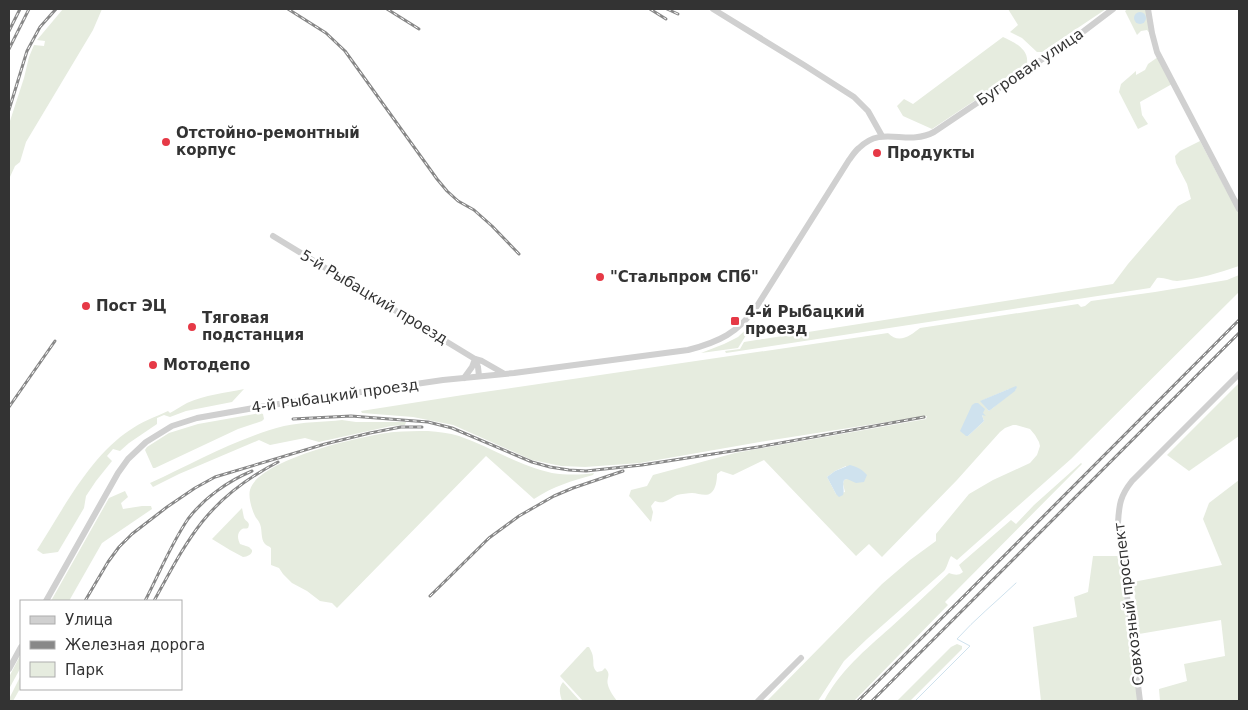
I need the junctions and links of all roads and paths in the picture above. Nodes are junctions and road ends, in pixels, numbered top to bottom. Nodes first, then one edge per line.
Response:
1 (713, 9) edge
2 (1113, 9) edge
3 (1148, 9) edge
4 (882, 136) junction
5 (1239, 209) edge
6 (273, 236) dead end
7 (475, 359) junction
8 (504, 374) junction
9 (1239, 374) edge
10 (479, 376) junction
11 (464, 378) junction
12 (47, 600) edge
13 (20, 649) edge
14 (801, 658) dead end
15 (9, 669) edge
16 (758, 701) edge
17 (1140, 701) edge

1 - 4 street
2 - 4 street, Бугровая улица
3 - 5 street
4 - 8 street, 4-й Рыбацкий проезд
6 - 7 street, 5-й Рыбацкий проезд
7 - 8 street, 5-й Рыбацкий проезд
7 - 10 street
7 - 11 street
8 - 10 street, 4-й Рыбацкий проезд
9 - 17 street, Совхозный проспект
10 - 11 street, 4-й Рыбацкий проезд
11 - 12 street, 4-й Рыбацкий проезд
13 - 15 street
14 - 16 street

